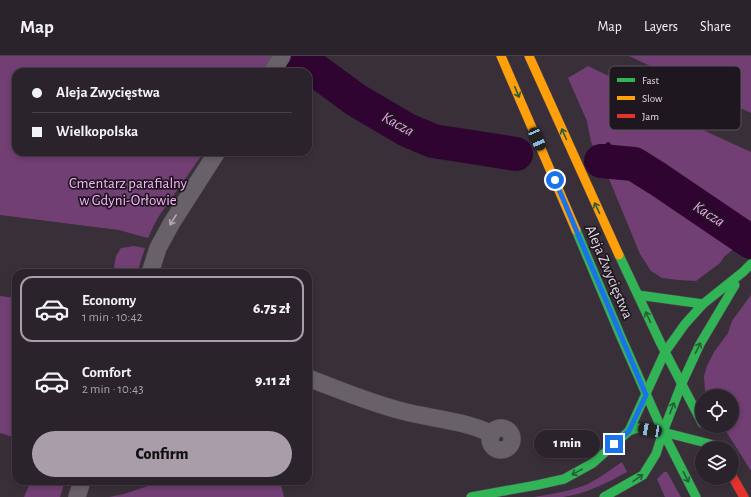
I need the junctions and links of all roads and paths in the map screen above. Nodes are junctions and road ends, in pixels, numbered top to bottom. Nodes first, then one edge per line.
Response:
1 (282, 56) edge
2 (501, 56) edge
3 (529, 56) edge
4 (274, 68) edge
5 (214, 156) edge
6 (151, 269) edge
7 (748, 271) edge
8 (638, 295) junction
9 (703, 304) junction
10 (665, 352) junction
11 (312, 380) edge
12 (682, 384) junction
13 (668, 391) dead end
14 (649, 394) junction
15 (695, 409) edge
16 (629, 431) junction
17 (663, 432) junction
18 (492, 434) dead end
19 (695, 441) edge
20 (81, 485) edge
21 (737, 485) edge
22 (77, 497) edge
23 (471, 497) edge
24 (604, 497) edge
25 (696, 497) edge
26 (744, 497) edge

1 - 4 street
2 -> 14 main road, Aleja Zwycięstwa
8 -> 3 main road, Aleja Zwycięstwa
5 -> 6 street
7 - 9 main road
12 -> 7 main road
8 - 9 main road
10 -> 8 main road, Aleja Zwycięstwa
9 - 10 main road
10 - 12 main road, Aleja Zwycięstwa
10 - 14 main road
11 - 18 street
12 - 13 main road
12 - 15 main road, Aleja Zwycięstwa
17 -> 12 main road
14 - 16 main road
14 - 17 main road, Aleja Zwycięstwa
16 - 17 main road
16 -> 23 main road
17 - 19 main road
24 -> 17 main road
17 -> 25 main road, Aleja Zwycięstwa
20 - 22 street
21 - 26 main road

